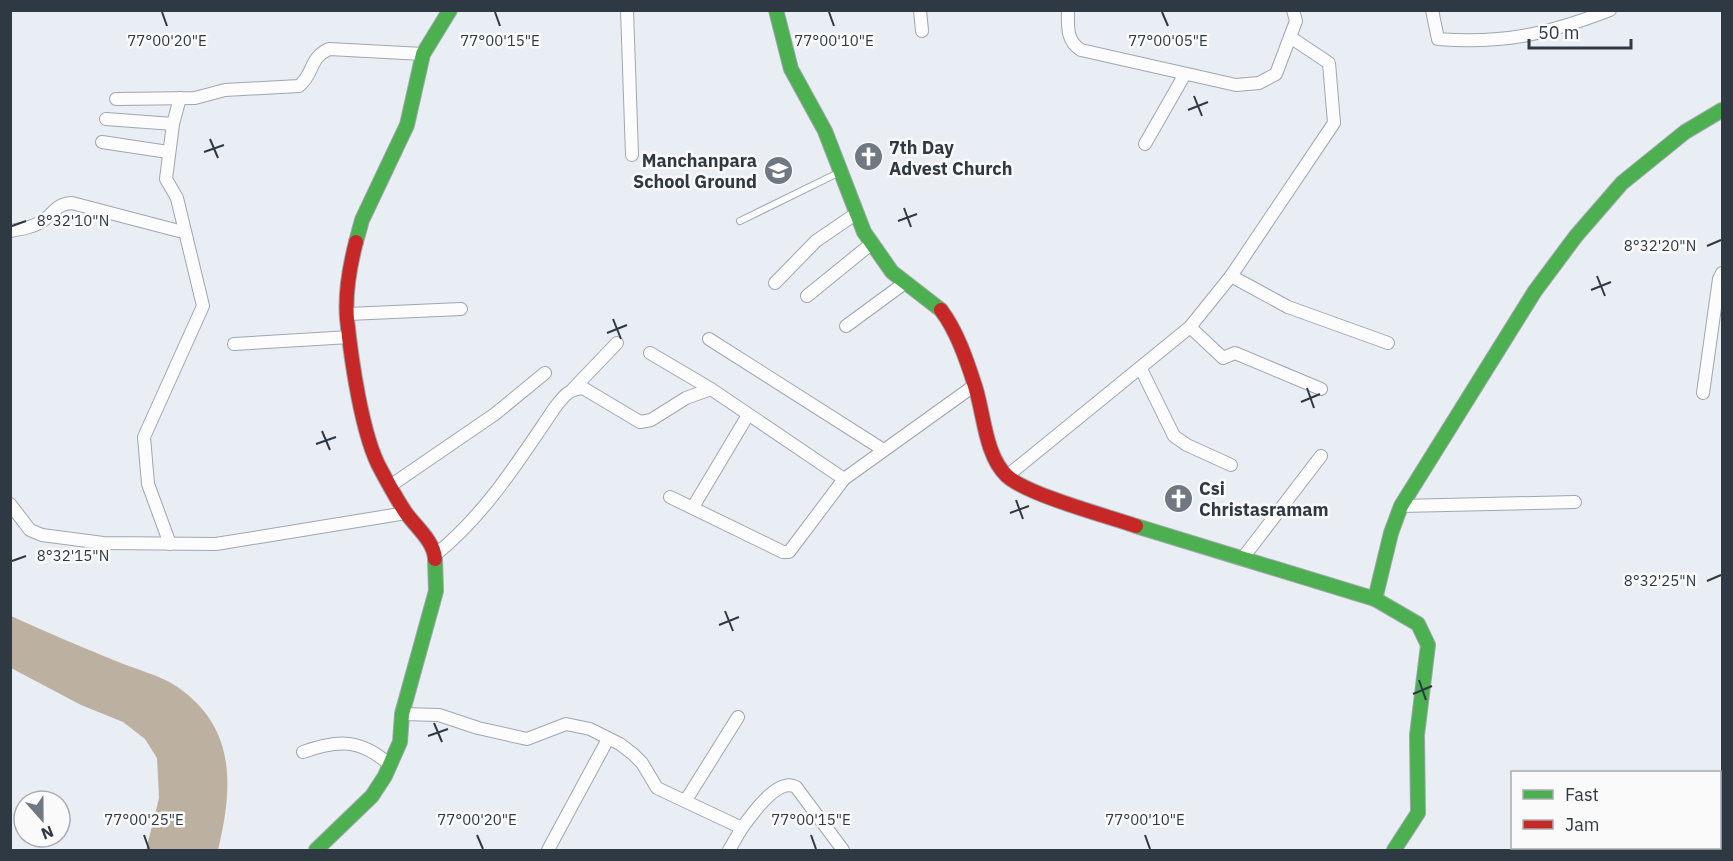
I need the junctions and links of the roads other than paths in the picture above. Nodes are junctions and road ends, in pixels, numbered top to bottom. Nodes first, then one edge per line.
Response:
1 (450, 10) edge
2 (627, 10) edge
3 (776, 10) edge
4 (920, 10) edge
5 (1068, 10) edge
6 (1293, 10) edge
7 (1432, 10) edge
8 (1610, 10) edge
9 (922, 31) dead end
10 (1290, 37) junction
11 (423, 54) junction
12 (1185, 74) junction
13 (180, 98) junction
14 (116, 99) dead end
15 (1722, 110) edge
16 (106, 119) dead end
17 (173, 124) junction
18 (102, 142) dead end
19 (1144, 144) dead end
20 (168, 152) junction
21 (632, 155) dead end
22 (841, 172) junction
23 (857, 213) junction
24 (740, 221) dead end
25 (10, 231) edge
26 (179, 231) dead end
27 (871, 244) junction
28 (1722, 273) edge
29 (1231, 276) junction
30 (906, 282) junction
31 (775, 283) dead end
32 (807, 296) dead end
33 (461, 309) dead end
34 (348, 314) junction
35 (846, 326) dead end
36 (1190, 327) junction
37 (350, 337) junction
38 (709, 339) dead end
39 (617, 343) dead end
40 (1388, 343) dead end
41 (234, 344) dead end
42 (650, 353) dead end
43 (1141, 369) junction
44 (545, 372) dead end
45 (975, 385) junction
46 (573, 389) junction
47 (711, 389) junction
48 (1321, 389) dead end
49 (1703, 393) dead end
50 (748, 415) junction
51 (882, 449) junction
52 (1321, 456) dead end
53 (1232, 465) dead end
54 (1007, 476) junction
55 (843, 479) junction
56 (390, 486) junction
57 (670, 497) dead end
58 (1575, 502) dead end
59 (10, 504) edge
60 (1401, 506) junction
61 (693, 507) junction
62 (406, 513) junction
63 (170, 544) junction
64 (435, 555) junction
65 (1242, 559) junction
66 (1375, 599) junction
67 (402, 714) junction
68 (738, 717) dead end
69 (608, 739) junction
70 (303, 752) dead end
71 (390, 765) junction
72 (686, 800) junction
73 (742, 828) junction
74 (316, 850) edge
75 (548, 850) edge
76 (729, 850) edge
77 (843, 850) edge
78 (1394, 850) edge

1 - 11 street
2 - 21 street
3 - 22 street
4 - 9 street
5 - 12 street
6 - 10 street
7 - 8 street
10 - 12 street
10 - 29 street
11 - 13 street
11 - 34 street
12 - 19 street
13 - 14 street
13 - 17 street
15 - 60 street
16 - 17 street
17 - 20 street
18 - 20 street
20 - 63 street
22 - 23 street
22 - 24 lane
23 - 27 street
23 - 31 street
25 - 26 street
27 - 30 street
27 - 32 street
28 - 49 street
29 - 36 street
29 - 40 street
30 - 35 street
30 - 45 street
33 - 34 street
34 - 37 street
36 - 43 street
36 - 48 street
37 - 41 street
37 - 56 street
38 - 51 street
39 - 46 street
42 - 47 street
43 - 53 street
43 - 54 street
44 - 56 street
45 - 51 street
45 - 54 street
46 - 47 street
46 - 64 street
47 - 50 street
50 - 55 street
50 - 61 street
51 - 55 street
52 - 65 street
54 - 65 street
55 - 61 street
56 - 62 street
57 - 61 street
58 - 60 street
59 - 63 street
60 - 66 street
62 - 63 street
62 - 64 street
64 - 67 street
65 - 66 street
66 - 78 street
67 - 69 street
67 - 71 street
68 - 72 street
69 - 72 street
69 - 75 street
70 - 71 street
71 - 74 street
72 - 73 street
73 - 76 street
73 - 77 street

